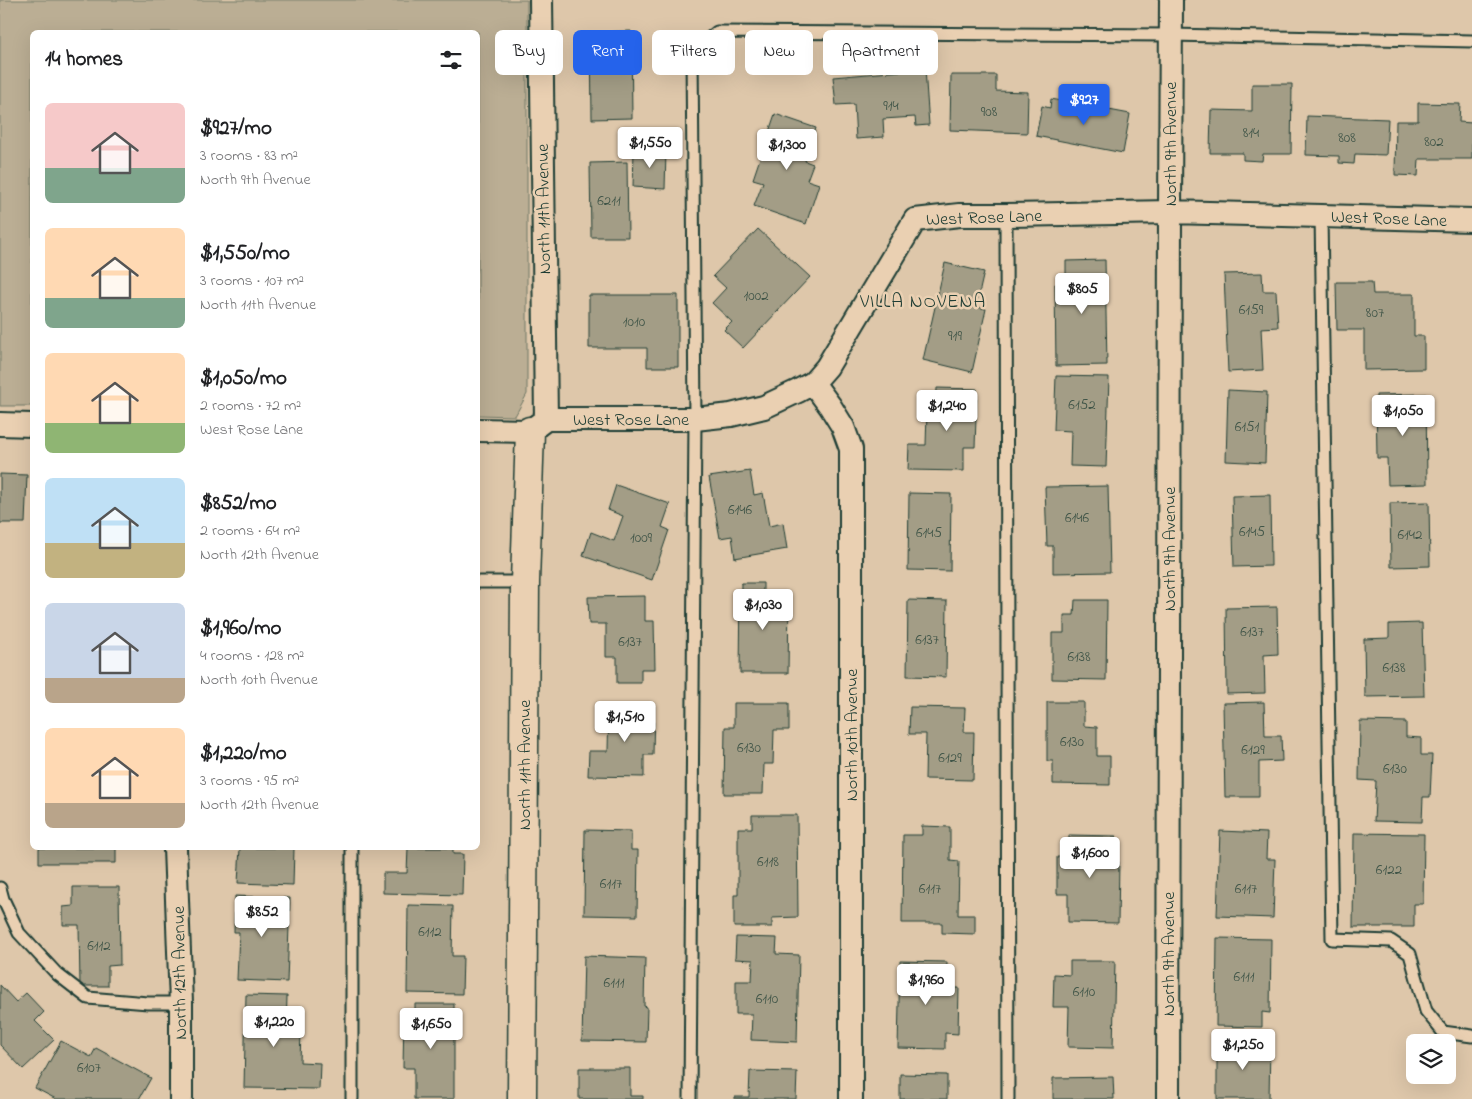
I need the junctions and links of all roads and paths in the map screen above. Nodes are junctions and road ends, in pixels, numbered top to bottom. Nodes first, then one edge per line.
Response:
1 (541, 0) edge
2 (1171, 0) edge
3 (1171, 35) junction
4 (1472, 42) edge
5 (1170, 212) junction
6 (1006, 216) junction
7 (1322, 216) junction
8 (1472, 220) edge
9 (813, 383) junction
10 (694, 419) junction
11 (0, 424) edge
12 (30, 425) edge
13 (538, 425) junction
14 (480, 430) edge
15 (480, 582) edge
16 (525, 582) junction
17 (176, 850) edge
18 (352, 850) edge
19 (0, 888) edge
20 (180, 1003) junction
21 (1472, 1036) edge
22 (181, 1099) edge
23 (352, 1099) edge
24 (522, 1099) edge
25 (690, 1099) edge
26 (850, 1099) edge
27 (1008, 1099) edge
28 (1168, 1099) edge

1 - 13 street, North 11th Avenue
2 - 3 street, North 9th Avenue
3 - 4 lane
3 - 5 street, North 9th Avenue
3 - 10 lane
5 - 6 street, West Rose Lane
5 - 7 street, West Rose Lane
5 - 28 street, North 9th Avenue
6 - 9 street, West Rose Lane
6 - 27 lane
7 - 8 street, West Rose Lane
7 - 21 lane
9 - 10 street, West Rose Lane
9 - 26 street, North 10th Avenue
10 - 13 street, West Rose Lane
10 - 25 lane
11 - 12 street
13 - 14 street, West Rose Lane
13 - 16 street, North 11th Avenue
15 - 16 lane
16 - 24 street, North 11th Avenue
17 - 20 street, North 12th Avenue
18 - 23 lane
19 - 20 lane
20 - 22 street, North 12th Avenue

